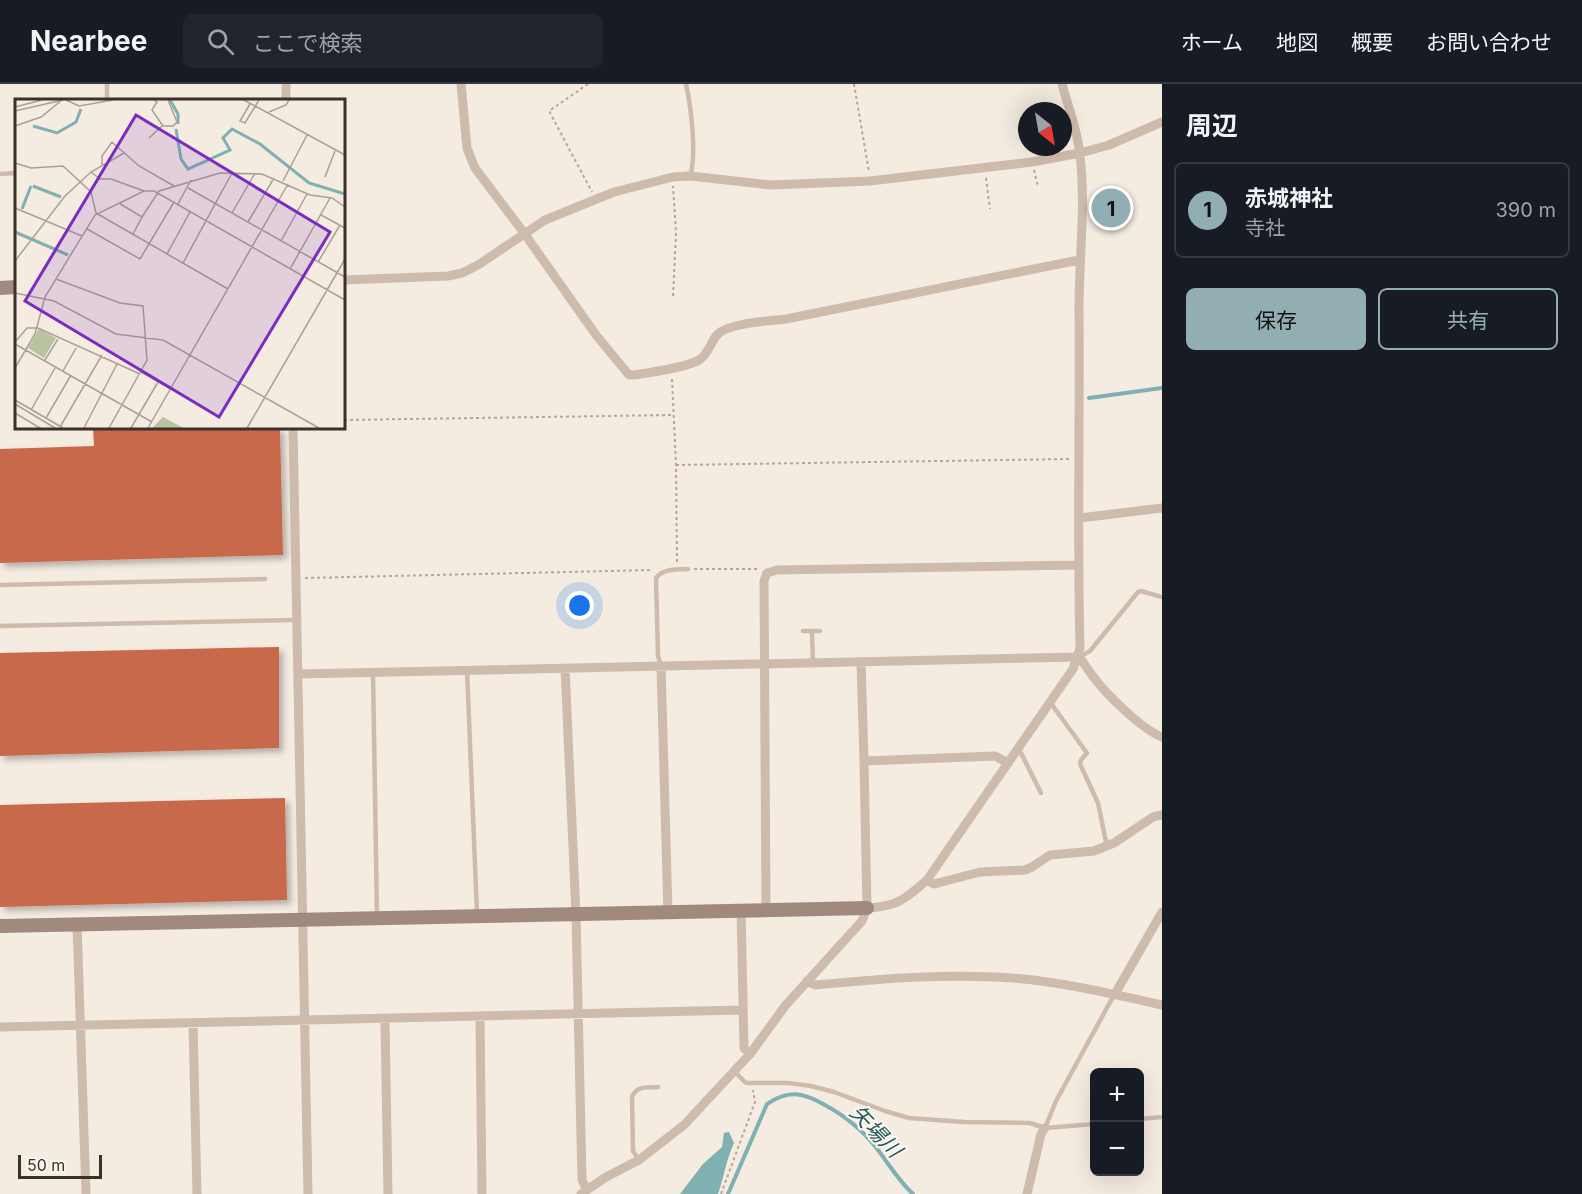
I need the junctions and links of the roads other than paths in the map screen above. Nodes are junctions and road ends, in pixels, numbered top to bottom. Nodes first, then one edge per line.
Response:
1 (461, 84) edge
2 (686, 84) edge
3 (1062, 84) edge
4 (1162, 122) edge
5 (1080, 153) junction
6 (15, 173) edge
7 (0, 174) edge
8 (690, 176) junction
9 (524, 233) junction
10 (1079, 260) junction
11 (345, 280) edge
12 (15, 287) edge
13 (0, 288) edge
14 (293, 429) edge
15 (1162, 508) edge
16 (1080, 518) junction
17 (1078, 565) junction
18 (688, 569) road end
19 (266, 579) dead end
20 (0, 585) edge
21 (1162, 597) edge
22 (296, 620) junction
23 (0, 626) edge
24 (803, 631) dead end
25 (812, 631) junction
26 (820, 631) dead end
27 (1079, 657) junction
28 (861, 662) junction
29 (813, 663) junction
30 (764, 664) junction
31 (661, 666) junction
32 (565, 668) junction
33 (468, 670) junction
34 (373, 672) junction
35 (298, 674) junction
36 (1050, 702) junction
37 (1162, 737) edge
38 (1017, 749) junction
39 (864, 761) junction
40 (1008, 763) junction
41 (1041, 793) dead end
42 (1162, 815) edge
43 (1107, 847) junction
44 (927, 880) junction
45 (867, 908) junction
46 (741, 910) junction
47 (766, 910) junction
48 (668, 912) junction
49 (1162, 912) edge
50 (576, 914) junction
51 (477, 916) junction
52 (377, 918) junction
53 (302, 920) junction
54 (77, 924) junction
55 (0, 926) edge
56 (807, 981) junction
57 (1114, 994) junction
58 (1162, 1005) edge
59 (742, 1010) junction
60 (578, 1014) junction
61 (480, 1016) junction
62 (385, 1018) junction
63 (304, 1020) junction
64 (192, 1023) junction
65 (80, 1026) junction
66 (0, 1027) edge
67 (750, 1054) junction
68 (734, 1071) junction
69 (658, 1087) dead end
70 (1162, 1117) edge
71 (1144, 1119) edge
72 (1090, 1124) edge
73 (1045, 1128) junction
74 (639, 1160) junction
75 (584, 1192) edge
76 (86, 1194) edge
77 (197, 1194) edge
78 (308, 1194) edge
79 (388, 1194) edge
80 (482, 1194) edge
81 (1027, 1194) edge

1 - 9 street
2 - 8 lane
3 - 5 street
4 - 5 street
5 - 8 street
5 - 10 street
6 - 7 lane
8 - 9 street
9 - 10 street
9 - 11 street
10 - 16 street
12 - 13 street
14 - 22 street
15 - 16 street
16 - 17 street
17 - 27 street
17 - 30 street
18 - 31 lane
19 - 20 lane
21 - 27 lane
22 - 23 lane
22 - 35 street
24 - 25 lane
25 - 26 lane
25 - 29 lane
27 - 28 street
27 - 36 street
27 - 37 street
28 - 29 street
28 - 39 street
29 - 30 street
30 - 31 street
30 - 47 street
31 - 32 street
31 - 48 street
32 - 33 street
32 - 50 street
33 - 34 street
33 - 51 lane
34 - 35 street
34 - 52 lane
35 - 53 street
36 - 38 street
36 - 43 lane
38 - 40 street
38 - 41 lane
39 - 40 street
39 - 45 street
40 - 44 street
42 - 43 street
43 - 44 street
44 - 45 street
45 - 47 street
45 - 56 street
46 - 47 street
46 - 48 street
46 - 59 street
48 - 50 street
49 - 57 street
50 - 51 street
50 - 60 street
51 - 52 street
52 - 53 street
53 - 54 street
53 - 63 street
54 - 55 street
54 - 65 street
56 - 57 street
56 - 67 street
57 - 58 street
57 - 73 lane
59 - 60 street
59 - 67 street
60 - 61 street
60 - 75 street
61 - 62 street
61 - 80 street
62 - 63 street
62 - 79 street
63 - 64 street
63 - 78 street
64 - 65 street
64 - 77 street
65 - 66 street
65 - 76 street
67 - 68 street
68 - 73 lane
68 - 74 street
69 - 74 lane
70 - 71 lane
72 - 73 lane
73 - 81 street
74 - 75 street

